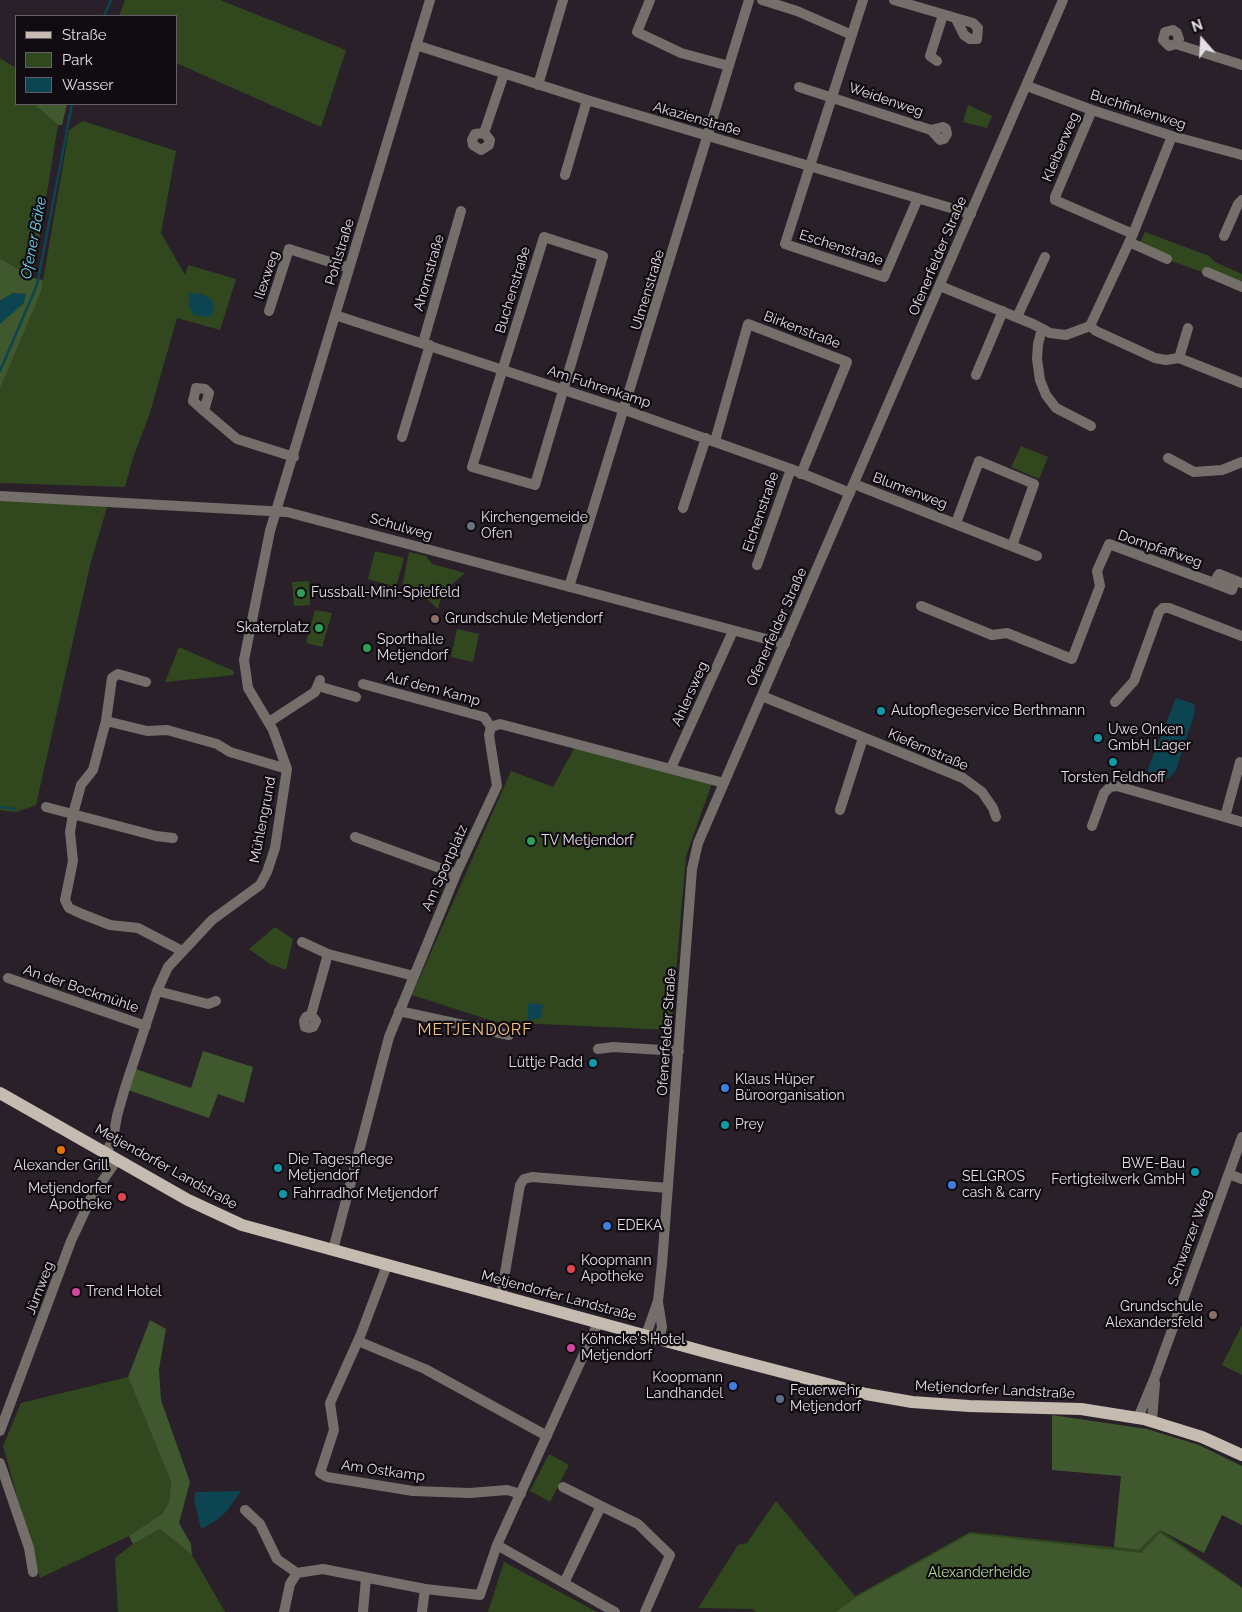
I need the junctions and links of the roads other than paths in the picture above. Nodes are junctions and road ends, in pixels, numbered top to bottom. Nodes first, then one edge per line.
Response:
1 (430, 0) edge
2 (563, 0) edge
3 (650, 0) edge
4 (749, 0) edge
5 (762, 0) edge
6 (863, 0) edge
7 (894, 0) edge
8 (1064, 0) edge
9 (943, 15) junction
10 (956, 19) dead end
11 (852, 35) junction
12 (1176, 44) dead end
13 (416, 45) junction
14 (937, 61) dead end
15 (1242, 64) edge
16 (729, 66) junction
17 (504, 74) junction
18 (538, 85) junction
19 (1027, 86) junction
20 (799, 87) dead end
21 (832, 97) junction
22 (587, 100) junction
23 (1092, 110) junction
24 (931, 130) dead end
25 (484, 133) dead end
26 (1172, 136) junction
27 (709, 137) junction
28 (1242, 155) edge
29 (811, 165) junction
30 (565, 175) dead end
31 (918, 198) junction
32 (1242, 200) edge
33 (461, 211) dead end
34 (971, 214) junction
35 (1224, 236) dead end
36 (1131, 238) junction
37 (1045, 257) dead end
38 (1167, 259) dead end
39 (349, 268) junction
40 (1207, 272) dead end
41 (940, 286) junction
42 (1242, 287) edge
43 (269, 311) dead end
44 (1003, 311) junction
45 (335, 315) junction
46 (1017, 317) junction
47 (1090, 326) junction
48 (1188, 328) dead end
49 (1042, 329) junction
50 (426, 344) junction
51 (1179, 358) junction
52 (503, 371) junction
53 (976, 375) dead end
54 (1242, 383) edge
55 (563, 388) junction
56 (626, 410) junction
57 (204, 411) dead end
58 (1091, 426) dead end
59 (402, 437) dead end
60 (710, 439) junction
61 (294, 456) junction
62 (1168, 458) dead end
63 (1242, 462) edge
64 (791, 469) junction
65 (801, 474) junction
66 (852, 489) junction
67 (0, 496) edge
68 (683, 508) dead end
69 (277, 512) junction
70 (956, 523) junction
71 (1012, 546) junction
72 (1037, 556) dead end
73 (757, 565) dead end
74 (1239, 582) edge
75 (570, 587) junction
76 (921, 606) dead end
77 (733, 631) junction
78 (1242, 636) edge
79 (785, 644) junction
80 (146, 682) dead end
81 (363, 684) dead end
82 (762, 696) junction
83 (356, 697) dead end
84 (1115, 702) dead end
85 (106, 721) junction
86 (269, 722) junction
87 (491, 727) junction
88 (863, 738) junction
89 (1240, 762) dead end
90 (671, 768) junction
91 (287, 769) junction
92 (724, 783) junction
93 (46, 807) dead end
94 (840, 810) dead end
95 (73, 814) junction
96 (996, 817) dead end
97 (1225, 817) junction
98 (1242, 822) edge
99 (1092, 826) dead end
100 (355, 837) dead end
101 (173, 838) dead end
102 (456, 874) junction
103 (302, 942) dead end
104 (182, 952) junction
105 (328, 954) junction
106 (414, 976) junction
107 (8, 978) dead end
108 (157, 991) junction
109 (216, 1000) dead end
110 (399, 1011) junction
111 (311, 1016) dead end
112 (146, 1026) junction
113 (509, 1035) dead end
114 (598, 1049) dead end
115 (679, 1051) junction
116 (0, 1092) edge
117 (1242, 1137) edge
118 (106, 1153) junction
119 (117, 1160) junction
120 (1229, 1174) junction
121 (1242, 1179) edge
122 (668, 1188) junction
123 (332, 1250) junction
124 (387, 1265) junction
125 (502, 1296) junction
126 (658, 1301) junction
127 (598, 1323) junction
128 (646, 1335) junction
129 (659, 1339) junction
130 (358, 1341) junction
131 (1155, 1377) junction
132 (1145, 1419) junction
133 (0, 1431) edge
134 (547, 1436) junction
135 (1242, 1455) edge
136 (0, 1463) edge
137 (563, 1487) dead end
138 (521, 1494) junction
139 (601, 1506) junction
140 (245, 1510) dead end
141 (497, 1545) junction
142 (33, 1572) dead end
143 (297, 1573) junction
144 (366, 1578) junction
145 (564, 1583) junction
146 (425, 1589) junction
147 (284, 1612) edge
148 (363, 1612) edge
149 (422, 1612) edge
150 (615, 1612) edge
151 (645, 1612) edge

1 - 13 street, Pohlstraße
2 - 18 street
3 - 16 street
4 - 16 street, Ulmenstraße
5 - 11 street
6 - 11 street
7 - 9 street
8 - 19 street, Ofenerfelder Straße
9 - 10 street
9 - 14 street
11 - 21 street
12 - 15 street
13 - 17 street, Akazienstraße
13 - 39 street, Pohlstraße
16 - 27 street, Ulmenstraße
17 - 18 street, Akazienstraße
17 - 25 street
18 - 22 street, Akazienstraße
19 - 23 street, Buchfinkenweg
19 - 34 street, Ofenerfelder Straße
20 - 21 street, Weidenweg
21 - 24 street, Weidenweg
21 - 29 street
22 - 27 street, Akazienstraße
22 - 30 street
23 - 26 street, Buchfinkenweg
23 - 36 street, Kleiberweg
26 - 28 street, Buchfinkenweg
26 - 36 street
27 - 29 street, Akazienstraße
27 - 56 street, Ulmenstraße
29 - 31 street, Akazienstraße
29 - 31 street, Eschenstraße
31 - 34 street, Akazienstraße
32 - 35 street
33 - 50 street, Ahornstraße
34 - 41 street, Ofenerfelder Straße
36 - 38 street
36 - 47 street
37 - 46 street
39 - 43 street, Ilexweg
39 - 45 street, Pohlstraße
40 - 42 street
41 - 44 street
41 - 66 street, Ofenerfelder Straße
44 - 46 street
44 - 53 street
45 - 50 street, Am Fuhrenkamp
45 - 61 street, Pohlstraße
46 - 49 street
47 - 49 street
47 - 51 street
48 - 51 street
49 - 58 street
50 - 52 street, Am Fuhrenkamp
50 - 59 street, Ahornstraße
51 - 54 street
52 - 55 street, Am Fuhrenkamp
52 - 55 street
52 - 55 street, Buchenstraße
55 - 56 street, Am Fuhrenkamp
56 - 60 street, Am Fuhrenkamp
56 - 75 street, Ulmenstraße
57 - 61 street
60 - 64 street, Am Fuhrenkamp
60 - 65 street, Birkenstraße
60 - 68 street
61 - 69 street, Pohlstraße
62 - 63 street
64 - 65 street, Am Fuhrenkamp
64 - 73 street, Eichenstraße
65 - 66 street, Am Fuhrenkamp
66 - 70 street, Blumenweg
66 - 79 street, Ofenerfelder Straße
67 - 69 street, Schulweg
69 - 75 street, Schulweg
69 - 86 street, Mühlengrund
70 - 71 street, Blumenweg
70 - 71 street, Blumenweg
71 - 72 street, Blumenweg
74 - 76 street, Dompfaffweg
75 - 77 street, Schulweg
77 - 79 street, Schulweg
77 - 90 street, Ahlersweg
78 - 84 street
79 - 82 street, Ofenerfelder Straße
80 - 85 street
81 - 87 street, Auf dem Kamp
82 - 88 street, Kiefernstraße
82 - 92 street, Ofenerfelder Straße
83 - 86 street
85 - 91 street
85 - 95 street
86 - 91 street, Mühlengrund
87 - 90 street
87 - 102 street, Am Sportplatz
88 - 94 street
88 - 96 street, Kiefernstraße
89 - 97 street
90 - 92 street
91 - 104 street, Mühlengrund
92 - 115 street, Ofenerfelder Straße
93 - 95 street
95 - 101 street
95 - 104 street
97 - 98 street
97 - 99 street
100 - 102 street
102 - 106 street, Am Sportplatz
103 - 105 street
104 - 108 street, Mühlengrund
105 - 106 street
105 - 111 street
106 - 110 street, Am Sportplatz
107 - 112 street, An der Bockmühle
108 - 109 street
108 - 112 street, Mühlengrund
110 - 113 street
110 - 123 street, Am Sportplatz
112 - 118 street, Mühlengrund
114 - 115 street
115 - 122 street, Ofenerfelder Straße
116 - 118 main road, Metjendorfer Landstraße
117 - 120 street, Schwarzer Weg
118 - 119 main road, Metjendorfer Landstraße
119 - 123 main road, Metjendorfer Landstraße
119 - 133 street, Jürnweg
120 - 121 street
120 - 131 street, Schwarzer Weg
122 - 125 street
122 - 126 street, Ofenerfelder Straße
123 - 124 main road, Metjendorfer Landstraße
124 - 125 main road, Metjendorfer Landstraße
124 - 130 street, Am Ostkamp
125 - 127 main road, Metjendorfer Landstraße
126 - 128 street, Ofenerfelder Straße
126 - 129 street, Ofenerfelder Straße
127 - 128 main road, Metjendorfer Landstraße
127 - 134 street
128 - 129 main road, Metjendorfer Landstraße
129 - 132 main road, Metjendorfer Landstraße
130 - 134 street
130 - 138 street, Am Ostkamp
131 - 132 street, Schwarzer Weg
131 - 132 street, Schwarzer Weg
132 - 135 main road, Metjendorfer Landstraße
134 - 138 street
136 - 142 street
137 - 139 street
138 - 141 street
139 - 145 street
139 - 151 street
140 - 143 street
141 - 145 street
141 - 146 street
143 - 144 street
143 - 147 street
144 - 146 street
144 - 148 street
145 - 150 street
146 - 149 street

